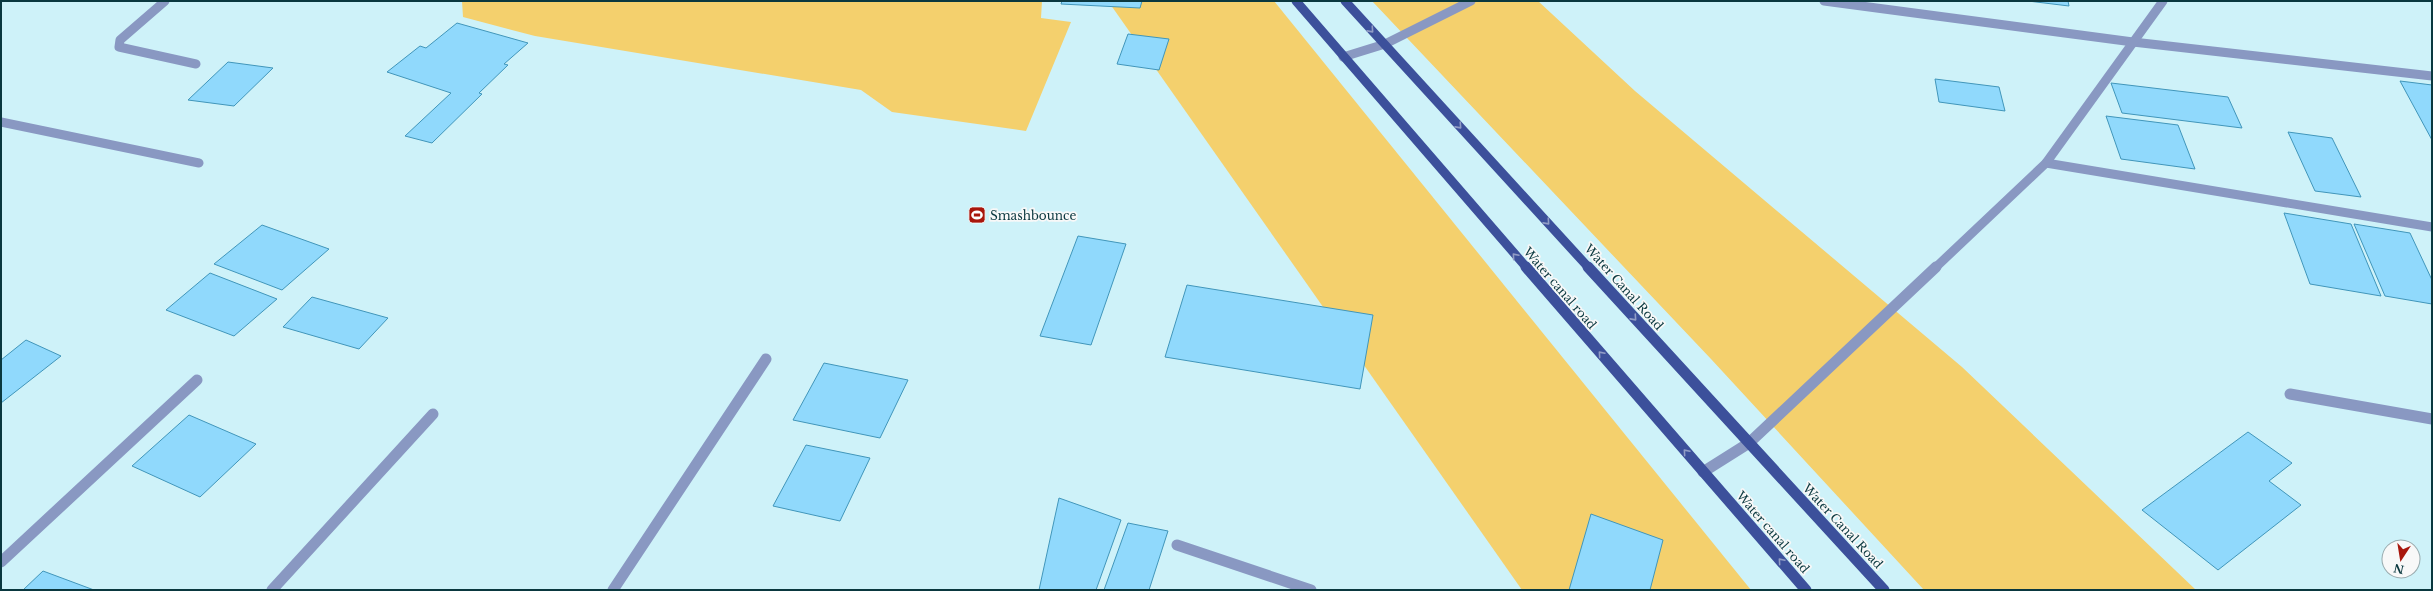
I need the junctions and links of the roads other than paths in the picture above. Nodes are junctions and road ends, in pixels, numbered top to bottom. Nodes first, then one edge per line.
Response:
1 (165, 1) edge
2 (1296, 1) edge
3 (1345, 1) edge
4 (1471, 1) edge
5 (1824, 1) edge
6 (2163, 1) edge
7 (2133, 42) junction
8 (1385, 44) junction
9 (1343, 57) junction
10 (196, 64) dead end
11 (2432, 76) edge
12 (1, 122) edge
13 (199, 162) dead end
14 (2046, 163) junction
15 (2429, 227) edge
16 (2432, 237) edge
17 (766, 359) dead end
18 (197, 380) dead end
19 (2290, 394) dead end
20 (433, 414) dead end
21 (2432, 419) edge
22 (1749, 443) junction
23 (1703, 472) junction
24 (1177, 545) dead end
25 (1, 562) edge
26 (272, 590) edge
27 (613, 590) edge
28 (1311, 590) edge
29 (1806, 590) edge
30 (1884, 590) edge

1 - 10 street
2 - 9 main road, Water canal road
3 -> 8 main road, Water Canal Road
4 - 8 street
5 - 7 street
6 - 7 street
7 - 11 street
7 - 14 street
8 - 9 street
8 -> 22 main road, Water Canal Road
23 -> 9 main road, Water canal road
12 - 13 street
14 - 15 street
14 - 22 street
15 - 16 street
17 - 27 street
18 - 25 street
19 - 21 street
20 - 26 street
22 - 23 street
22 - 30 main road, Water Canal Road
29 -> 23 main road, Water canal road
24 - 28 street

